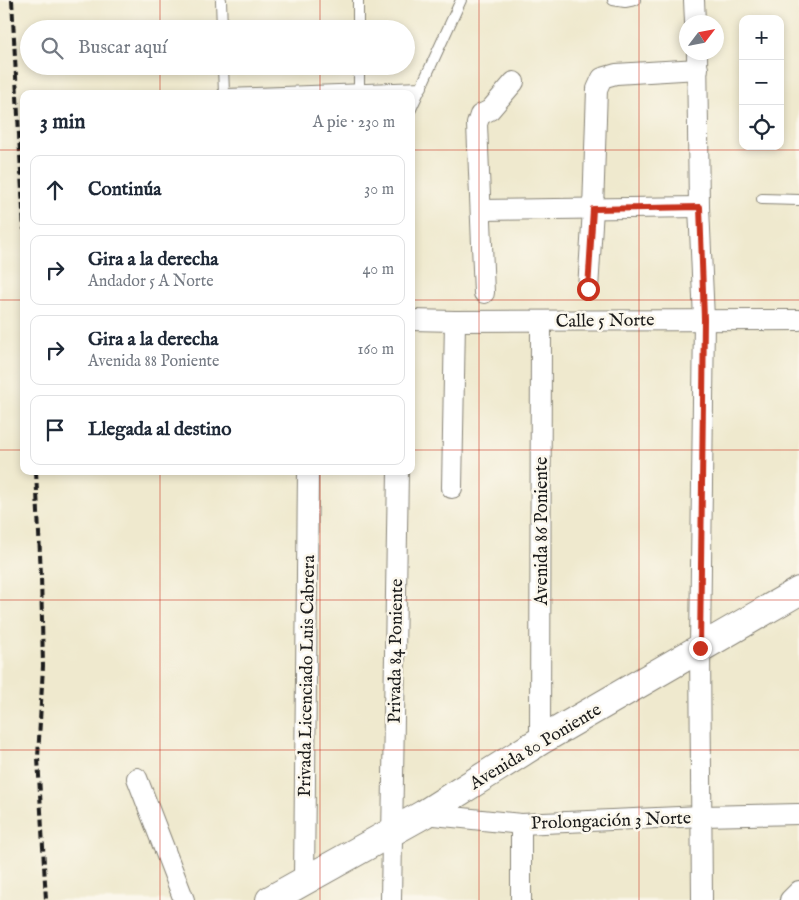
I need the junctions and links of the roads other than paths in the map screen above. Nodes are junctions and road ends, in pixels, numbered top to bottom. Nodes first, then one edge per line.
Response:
1 (221, 0) edge
2 (358, 0) edge
3 (461, 0) edge
4 (612, 0) edge
5 (635, 0) edge
6 (694, 0) edge
7 (695, 15) edge
8 (222, 20) edge
9 (358, 20) edge
10 (698, 61) edge
11 (224, 75) edge
12 (359, 75) edge
13 (514, 82) dead end
14 (422, 87) junction
15 (359, 89) junction
16 (225, 90) edge
17 (332, 90) edge
18 (415, 101) edge
19 (762, 199) dead end
20 (799, 200) edge
21 (700, 207) junction
22 (593, 209) junction
23 (482, 210) junction
24 (588, 289) dead end
25 (484, 293) dead end
26 (704, 319) junction
27 (415, 320) edge
28 (799, 320) edge
29 (541, 321) junction
30 (455, 322) junction
31 (308, 475) edge
32 (398, 475) edge
33 (452, 488) dead end
34 (799, 591) edge
35 (700, 648) junction
36 (540, 741) junction
37 (137, 778) dead end
38 (424, 814) junction
39 (799, 814) edge
40 (702, 816) junction
41 (521, 824) junction
42 (392, 830) junction
43 (304, 880) junction
44 (799, 891) edge
45 (184, 900) edge
46 (270, 900) edge
47 (391, 900) edge
48 (521, 900) edge
49 (702, 900) edge
50 (790, 900) edge

1 - 8 lane
2 - 9 lane
3 - 14 lane
4 - 5 lane
6 - 7 street
10 - 21 street
10 - 22 street
11 - 16 lane
12 - 15 lane
13 - 23 street
14 - 15 lane
14 - 18 lane
15 - 17 lane
19 - 20 lane
21 - 22 street
21 - 26 street
22 - 23 street
22 - 24 street
23 - 25 street
26 - 28 street, Calle 5 Norte
26 - 29 street, Calle 5 Norte
26 - 35 street
27 - 30 street, Calle 5 Norte
29 - 30 street, Calle 5 Norte
29 - 36 street, Avenida 86 Poniente
30 - 33 street
31 - 43 street, Privada Licenciado Luis Cabrera
32 - 42 street, Privada 84 Poniente
34 - 35 street, Avenida 80 Poniente
35 - 36 street, Avenida 80 Poniente
35 - 40 street
36 - 38 street, Avenida 80 Poniente
37 - 45 street
38 - 41 street, Prolongación 3 Norte
38 - 42 street, Avenida 80 Poniente
39 - 40 street, Prolongación 3 Norte
40 - 41 street, Prolongación 3 Norte
40 - 49 street
41 - 48 street
42 - 43 street, Avenida 80 Poniente
42 - 47 street, Privada 84 Poniente
43 - 46 street, Avenida 80 Poniente
44 - 50 street

